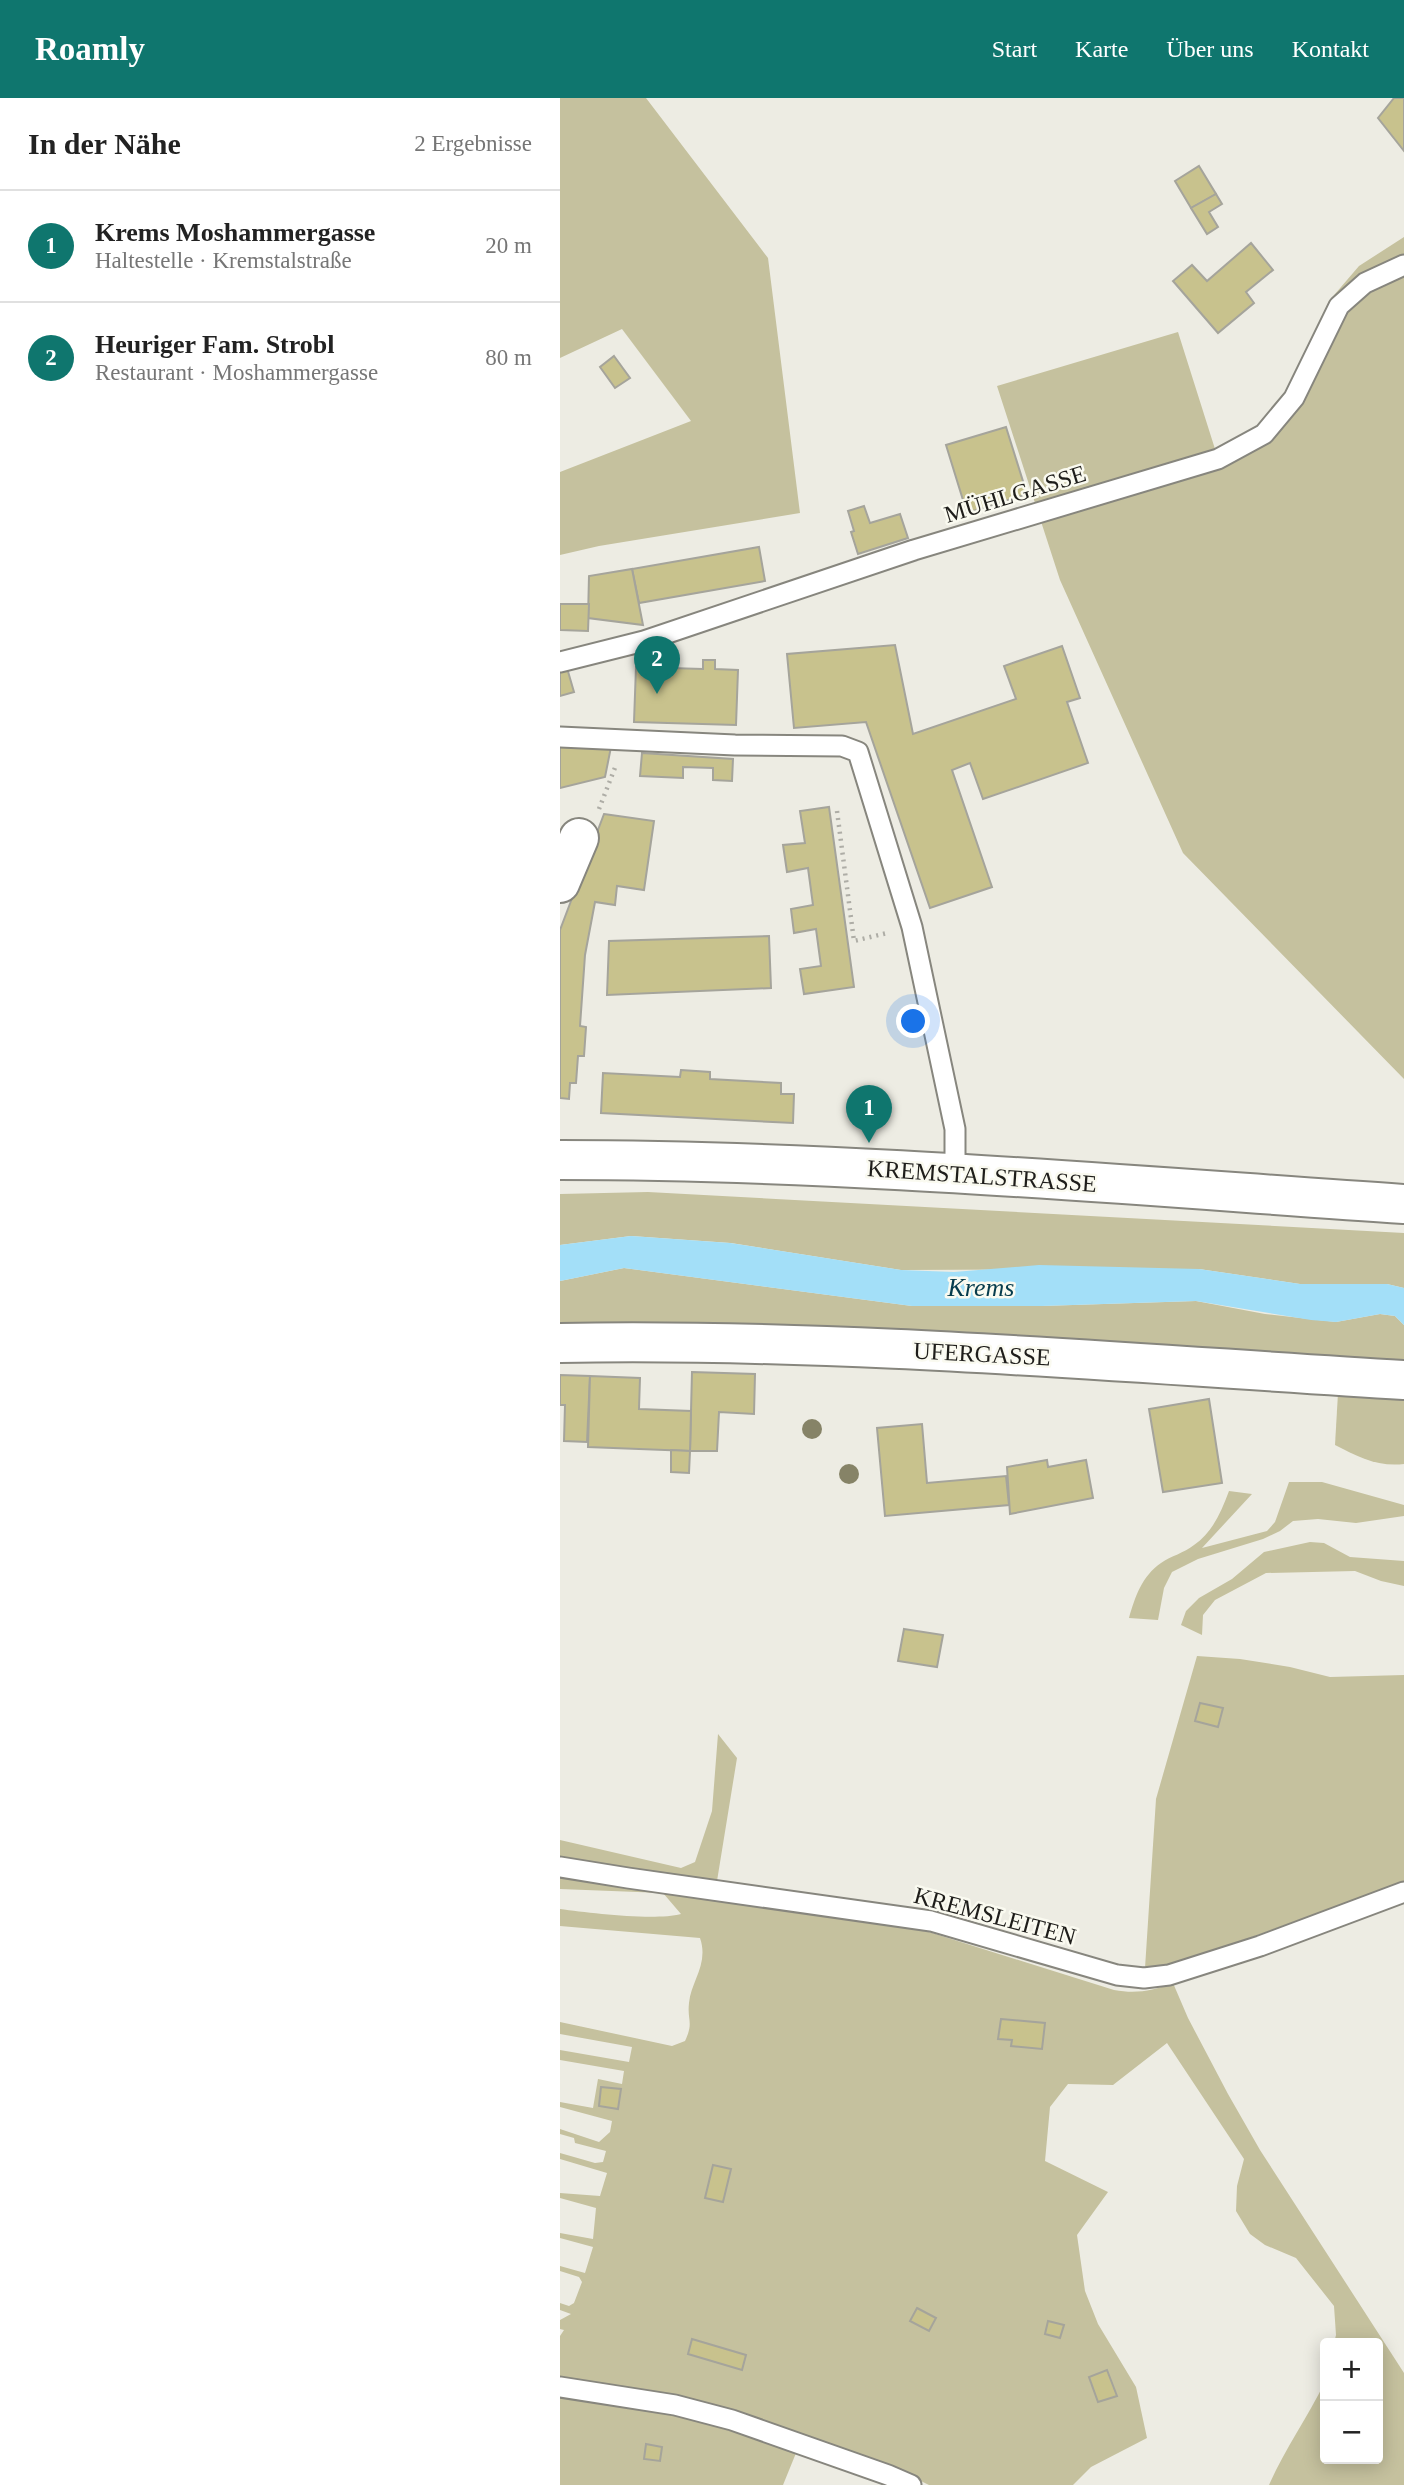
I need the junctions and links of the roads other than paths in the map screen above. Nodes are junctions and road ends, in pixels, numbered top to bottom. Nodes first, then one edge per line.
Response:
1 (1404, 265) edge
2 (560, 662) edge
3 (560, 737) edge
4 (579, 838) dead end
5 (560, 883) edge
6 (560, 1160) edge
7 (955, 1174) junction
8 (1404, 1204) edge
9 (560, 1343) edge
10 (1404, 1380) edge
11 (560, 1867) edge
12 (1404, 1892) edge
13 (560, 2386) edge
14 (911, 2485) edge

1 - 2 lane, MÜHLGASSE
3 - 7 lane
4 - 5 street
6 - 7 street, KREMSTALSTRASSE
7 - 8 street, KREMSTALSTRASSE
9 - 10 street, UFERGASSE
11 - 12 lane, KREMSLEITEN
13 - 14 lane

